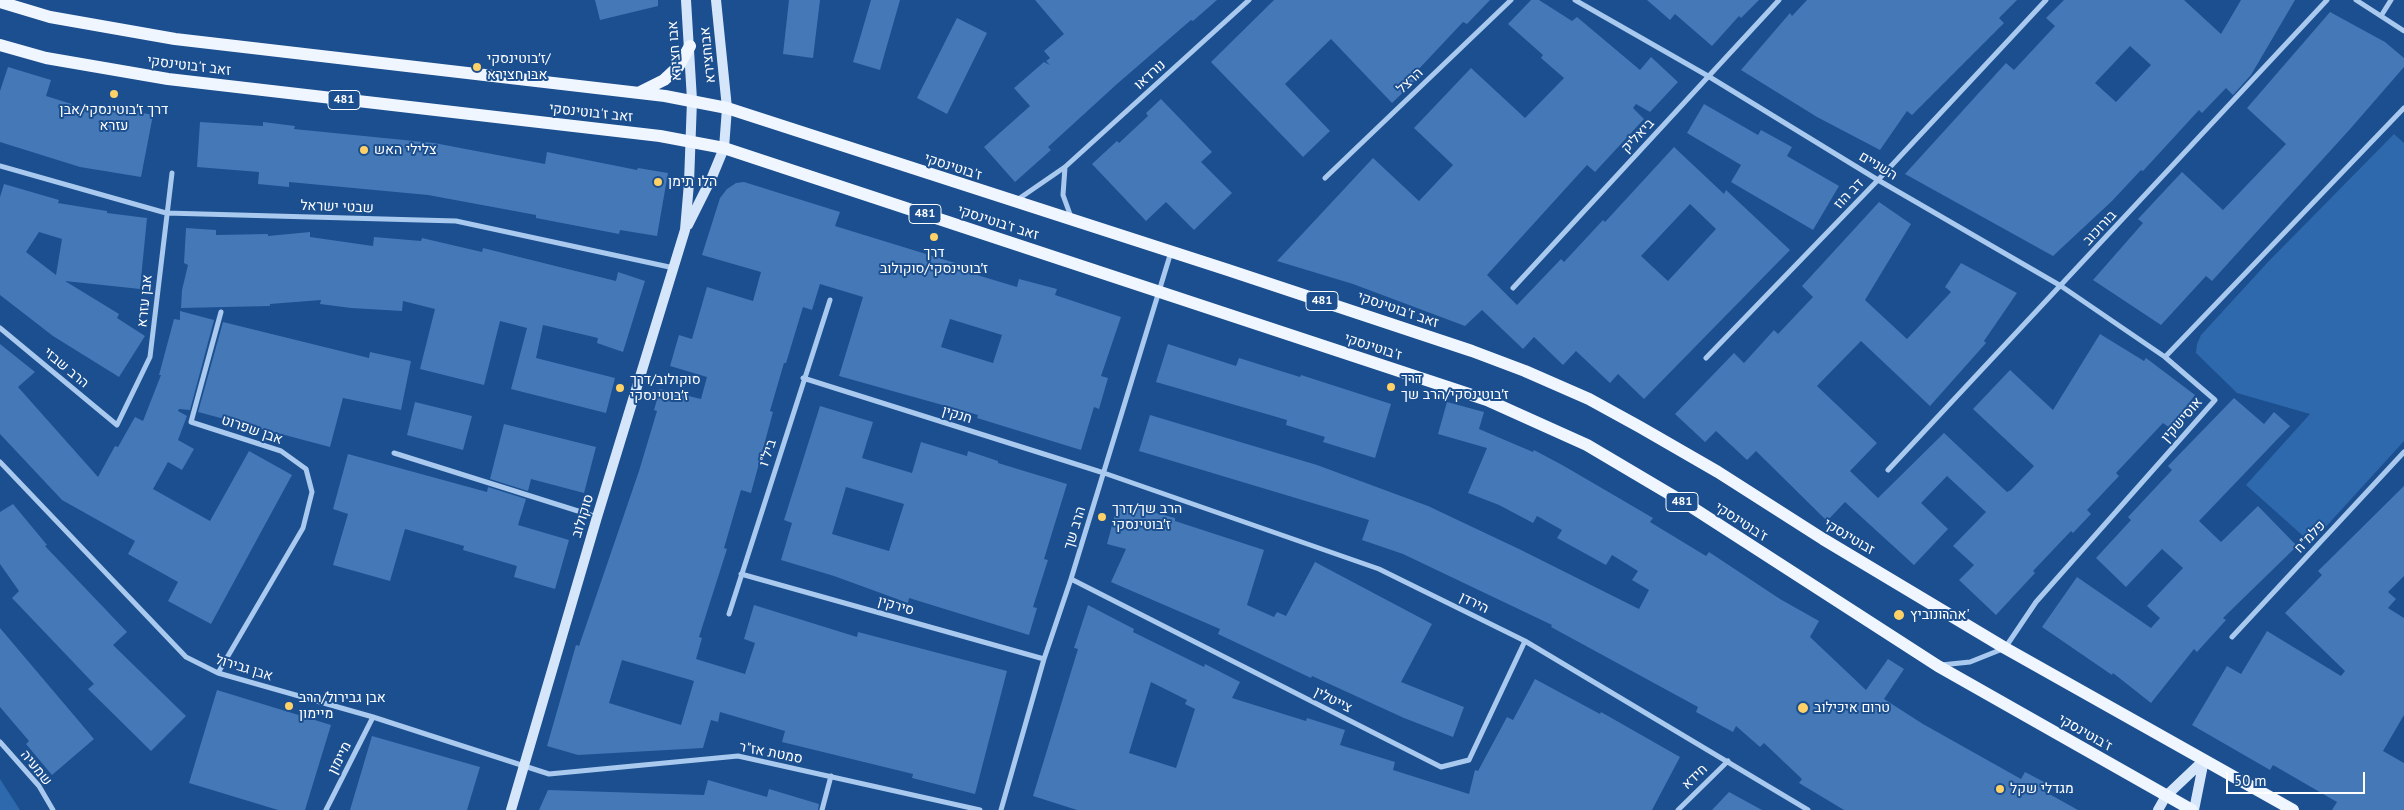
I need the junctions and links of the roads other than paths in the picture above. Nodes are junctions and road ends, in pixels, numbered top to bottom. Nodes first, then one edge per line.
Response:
1 (686, 0) edge
2 (716, 0) edge
3 (1249, 0) edge
4 (1511, 0) edge
5 (1575, 0) edge
6 (1779, 0) edge
7 (2046, 0) edge
8 (2327, 0) edge
9 (2356, 0) edge
10 (2391, 0) edge
11 (0, 2) edge
12 (2380, 16) junction
13 (2404, 31) edge
14 (0, 45) edge
15 (690, 46) junction
16 (1708, 76) junction
17 (636, 93) junction
18 (692, 100) junction
19 (726, 108) junction
20 (2404, 108) edge
21 (690, 140) junction
22 (724, 148) junction
23 (0, 166) edge
24 (1065, 167) junction
25 (172, 173) dead end
26 (1325, 178) dead end
27 (1878, 180) junction
28 (1014, 202) junction
29 (166, 213) junction
30 (1073, 221) junction
31 (685, 230) junction
32 (1171, 252) junction
33 (674, 268) junction
34 (2061, 286) junction
35 (1513, 288) dead end
36 (1159, 293) junction
37 (830, 300) dead end
38 (220, 312) dead end
39 (0, 328) edge
40 (1472, 351) joint
41 (2165, 357) junction
42 (1706, 358) dead end
43 (803, 378) junction
44 (117, 425) joint
45 (2404, 452) edge
46 (394, 454) dead end
47 (0, 462) edge
48 (1888, 470) dead end
49 (1104, 473) junction
50 (597, 517) junction
51 (741, 574) junction
52 (1071, 579) junction
53 (729, 614) dead end
54 (2232, 637) dead end
55 (1525, 641) junction
56 (2005, 648) junction
57 (1044, 659) junction
58 (1938, 666) junction
59 (218, 673) junction
60 (373, 717) junction
61 (0, 742) edge
62 (2204, 760) junction
63 (1728, 761) junction
64 (526, 765) junction
65 (831, 776) junction
66 (2166, 796) junction
67 (53, 810) edge
68 (326, 810) edge
69 (512, 810) edge
70 (822, 810) edge
71 (980, 810) edge
72 (1001, 810) edge
73 (1678, 810) edge
74 (1808, 810) edge
75 (2158, 810) edge
76 (2193, 810) edge
77 (2293, 810) edge

1 - 15 street, אבו חצירא
2 - 19 street, אבוחצירא
3 - 24 street, נורדאו
4 - 26 street, הרצל
5 - 16 street, השניים
6 - 16 street, ביאליק
7 - 27 street, דב הוז
8 - 34 street, בורוכוב
9 - 12 street
10 - 12 street
11 - 17 main road, זאב ז'בוטינסקי / 481
12 - 13 street
14 - 21 main road, זאב ז'בוטינסקי / 481
15 - 17 main road
15 - 18 street, אבו חצירא
16 - 27 street, השניים
16 - 35 street, ביאליק
17 - 18 main road, זאב ז'בוטינסקי / 481
18 - 19 main road, זאב ז'בוטינסקי / 481
18 - 21 street, סוקולוב
19 - 22 street
19 - 28 main road, ז'בוטינסקי / 481
20 - 41 street
21 - 22 main road, זאב ז'בוטינסקי / 481
21 - 31 street, סוקולוב
22 - 31 street, סוקולוב
22 - 36 main road, זאב ז'בוטינסקי / 481
23 - 29 street, שבטי ישראל
24 - 28 street, נורדאו
24 - 30 street
25 - 29 street, אבן עזרא
27 - 34 street, השניים
27 - 42 street, דב הוז
28 - 30 main road, ז'בוטינסקי / 481
29 - 33 street, שבטי ישראל
29 - 44 street, אבן עזרא
30 - 32 main road, ז'בוטינסקי / 481
31 - 33 street, סוקולוב
32 - 36 street, הרב שך
32 - 40 main road, זאב ז'בוטינסקי / 481
33 - 50 street, סוקולוב
34 - 41 street, השניים
34 - 48 street, בורוכוב
36 - 49 street, הרב שך
36 - 58 main road, ז'בוטינסקי / 481
37 - 43 street, ביל"ו
38 - 59 street, אבן שפרוט
39 - 44 street, הרב שבזי
40 - 56 main road, זבוטינסקי / 481
41 - 56 street, אוסישקין
43 - 49 street, חנקין
43 - 51 street, ביל"ו
45 - 54 street, פלמ"ח
46 - 50 street
47 - 59 street, אבן גבירול
49 - 52 street, הרב שך
49 - 55 street, הירדן
50 - 64 street, סוקולוב
51 - 53 street, ביל"ו
51 - 57 street, סירקין
52 - 55 street, צייטלין
52 - 57 street, הרב שך
55 - 63 street, הירדן
56 - 58 street
56 - 62 main road, זבוטינסקי / 481
57 - 72 street, הרב שך
58 - 66 main road, ז'בוטינסקי / 481
59 - 60 street, אבן גבירול
60 - 64 street, אבן גבירול
60 - 68 street, מיימון
61 - 67 street, שמעיה
62 - 66 street
62 - 76 street
62 - 77 main road, 481
63 - 73 street, חידא
63 - 74 street, הירדן
64 - 65 street, סמטת אז"ר
64 - 69 street, סוקולוב
65 - 70 street
65 - 71 street, סמטת אז"ר
66 - 75 street
66 - 76 main road, 481

